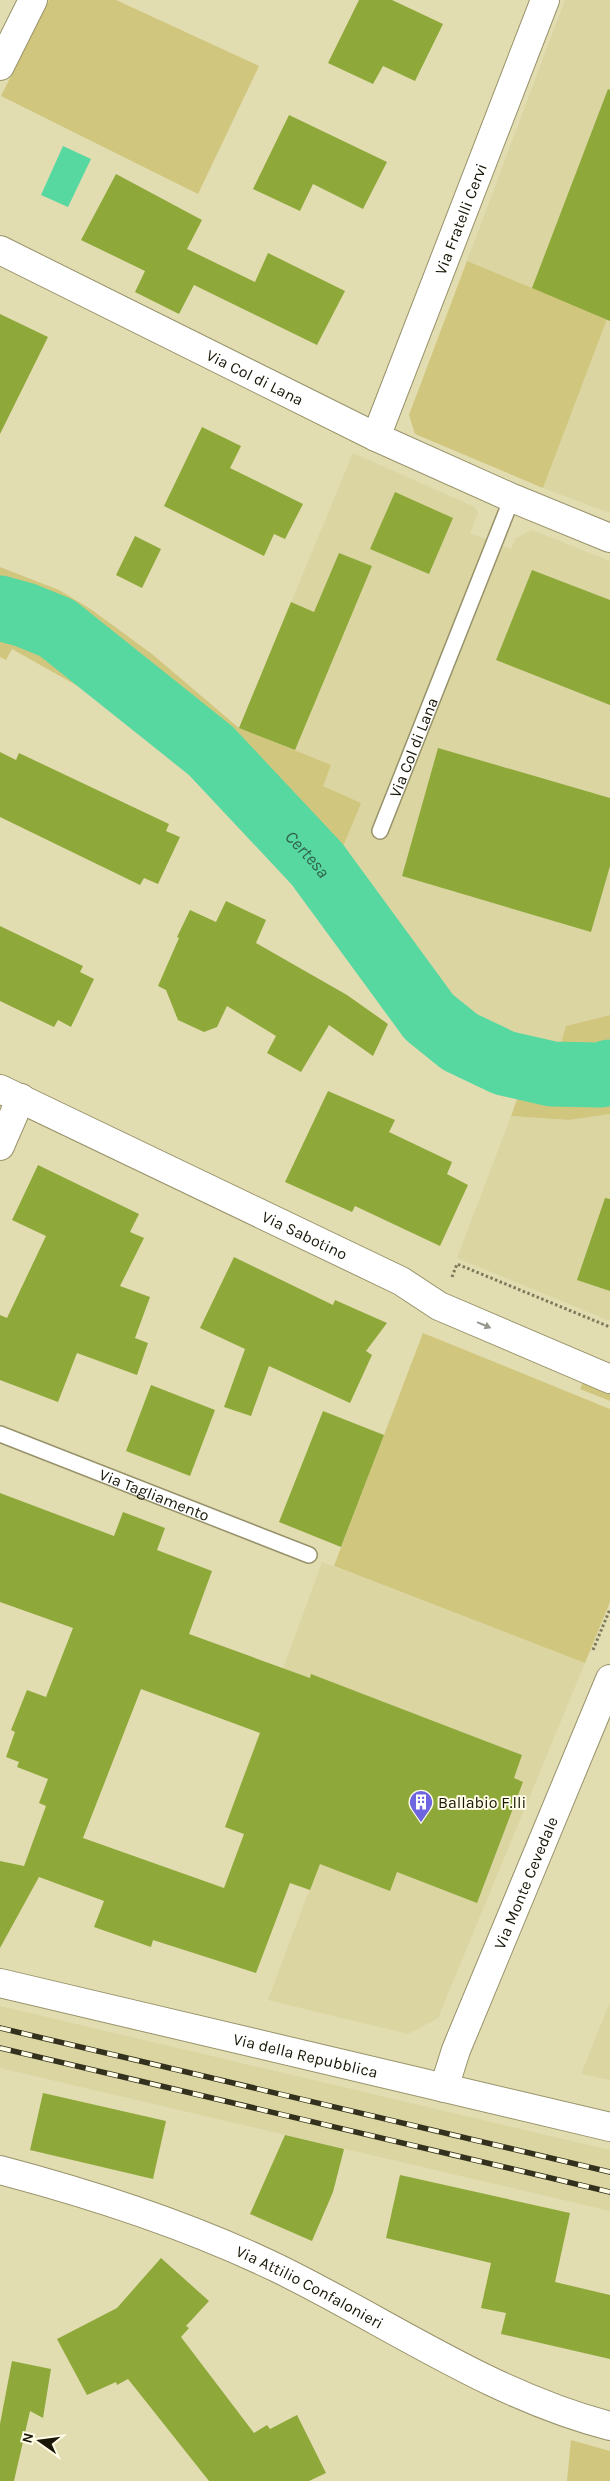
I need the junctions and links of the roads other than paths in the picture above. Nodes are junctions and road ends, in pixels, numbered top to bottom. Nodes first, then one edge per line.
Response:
1 (33, 0) edge
2 (544, 0) edge
3 (0, 66) edge
4 (0, 250) edge
5 (376, 437) junction
6 (512, 498) junction
7 (610, 538) edge
8 (380, 830) dead end
9 (10, 1094) edge
10 (0, 1146) edge
11 (610, 1378) edge
12 (0, 1434) edge
13 (309, 1554) dead end
14 (610, 1679) edge
15 (0, 1983) edge
16 (444, 2088) junction
17 (610, 2127) edge
18 (0, 2170) edge
19 (610, 2426) edge

1 - 3 street
2 - 5 street, Via Fratelli Cervi
4 - 5 street, Via Col di Lana
5 - 6 street, Via Col di Lana
6 - 7 street, Via Col di Lana
6 - 8 lane, Via Col di Lana
9 - 10 street
9 -> 11 street, Via Sabotino
12 - 13 lane, Via Tagliamento
14 - 16 street, Via Monte Cevedale
15 - 16 street, Via della Repubblica
16 - 17 street, Via della Repubblica
18 - 19 street, Via Attilio Confalonieri

